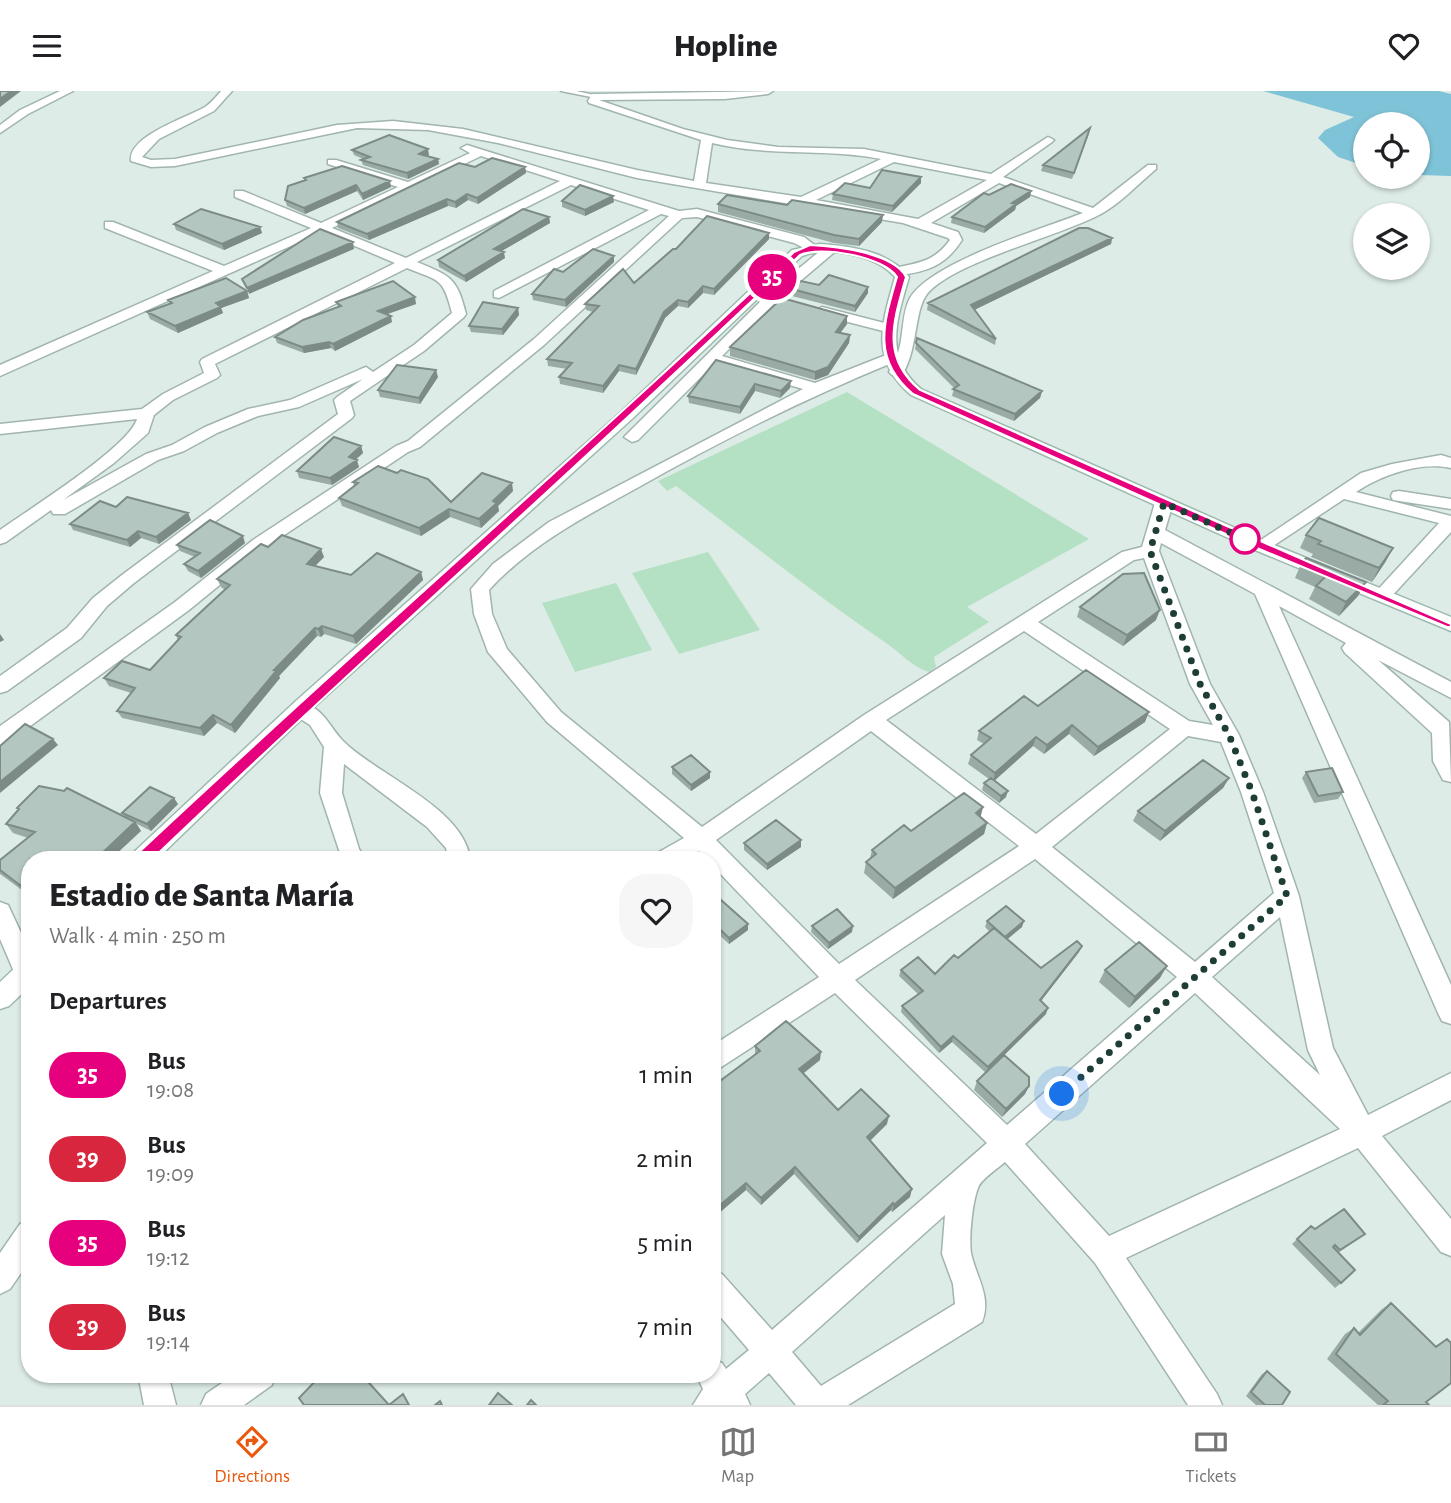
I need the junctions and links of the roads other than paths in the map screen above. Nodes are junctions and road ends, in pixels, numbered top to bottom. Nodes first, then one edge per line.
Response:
1 (68, 91) edge
2 (228, 91) edge
3 (565, 91) edge
4 (768, 91) edge
5 (596, 96) junction
6 (381, 123) junction
7 (0, 130) edge
8 (706, 138) junction
9 (1048, 140) dead end
10 (481, 152) junction
11 (892, 158) junction
12 (332, 162) dead end
13 (1152, 167) dead end
14 (995, 178) junction
15 (572, 180) junction
16 (700, 184) junction
17 (411, 187) junction
18 (239, 194) dead end
19 (805, 200) junction
20 (660, 209) junction
21 (1095, 213) junction
22 (678, 215) junction
23 (919, 224) junction
24 (109, 225) dead end
25 (323, 227) junction
26 (810, 247) junction
27 (831, 249) junction
28 (405, 261) junction
29 (224, 271) junction
30 (899, 271) junction
31 (499, 294) dead end
32 (811, 308) edge
33 (887, 328) junction
34 (419, 348) junction
35 (711, 357) junction
36 (894, 365) junction
37 (0, 371) edge
38 (816, 388) junction
39 (147, 413) junction
40 (0, 429) edge
41 (632, 437) dead end
42 (1451, 463) edge
43 (1344, 493) junction
44 (1164, 503) junction
45 (1451, 504) edge
46 (26, 519) junction
47 (0, 538) edge
48 (1153, 542) junction
49 (1261, 546) junction
50 (1264, 591) junction
51 (1382, 595) junction
52 (1024, 622) junction
53 (1324, 623) junction
54 (1451, 624) edge
55 (0, 686) edge
56 (1451, 691) edge
57 (300, 709) junction
58 (871, 720) junction
59 (1184, 728) junction
60 (1446, 733) edge
61 (1229, 735) junction
62 (0, 737) edge
63 (335, 746) junction
64 (1451, 774) edge
65 (701, 839) junction
66 (1036, 847) junction
67 (150, 851) edge
68 (349, 851) edge
69 (458, 851) edge
70 (681, 851) edge
71 (713, 851) edge
72 (721, 860) edge
73 (1287, 896) junction
74 (0, 912) edge
75 (21, 957) edge
76 (1195, 977) junction
77 (838, 980) junction
78 (21, 981) edge
79 (0, 998) edge
80 (1451, 1013) edge
81 (721, 1055) edge
82 (1451, 1086) edge
83 (1362, 1132) junction
84 (1006, 1143) junction
85 (965, 1179) junction
86 (1451, 1242) edge
87 (21, 1248) edge
88 (1105, 1253) junction
89 (0, 1279) edge
90 (721, 1294) edge
91 (772, 1350) junction
92 (155, 1383) edge
93 (248, 1383) edge
94 (720, 1394) edge
95 (160, 1405) edge
96 (217, 1405) edge
97 (818, 1405) edge
98 (1206, 1405) edge

1 - 7 street
2 - 6 street
3 - 5 lane
4 - 5 street
5 - 8 street
6 - 10 street
6 - 16 street
8 - 11 street
8 - 16 street
9 - 14 street
10 - 15 street
10 - 17 street
11 - 14 street
11 - 19 street
12 - 17 street
13 - 21 street
14 - 21 street
14 - 23 street
15 - 20 street
15 - 28 street
16 - 19 street
17 - 25 street
18 - 25 street
19 - 23 street
20 - 22 street
20 - 31 street
21 - 36 street
22 - 26 street
22 - 62 street
23 - 30 street
24 - 29 street
25 - 28 street
25 - 29 street
26 - 27 street
26 - 57 street
27 - 30 street
27 - 35 street
28 - 34 street
28 - 39 street
29 - 37 street
30 - 33 street
32 - 33 street
33 - 36 street
34 - 46 street
34 - 55 street
35 - 38 street
35 - 41 street
36 - 38 street
36 - 44 street
38 - 65 street
39 - 40 street
39 - 46 street
42 - 43 street
43 - 45 street
43 - 49 street
43 - 51 street
44 - 48 street
44 - 49 street
46 - 47 street
48 - 50 street
48 - 52 street
48 - 61 street
49 - 51 street
50 - 53 street
50 - 80 street
51 - 54 street
52 - 58 street
52 - 59 street
53 - 56 street
53 - 60 street
57 - 63 street
57 - 67 street
58 - 65 street
58 - 66 street
59 - 61 street
59 - 66 street
60 - 64 street
61 - 73 street
63 - 68 street
63 - 69 street
65 - 70 street
65 - 71 street
66 - 76 street
66 - 77 street
72 - 77 street
73 - 76 street
73 - 83 street
74 - 75 street
76 - 83 street
76 - 84 street
77 - 81 street
77 - 84 street
78 - 79 street
82 - 83 street
83 - 86 street
83 - 88 street
84 - 85 street
84 - 88 street
85 - 91 street
85 - 97 street
87 - 89 street
88 - 98 street
90 - 91 street
91 - 94 street
91 - 97 street
92 - 95 street
93 - 96 street

